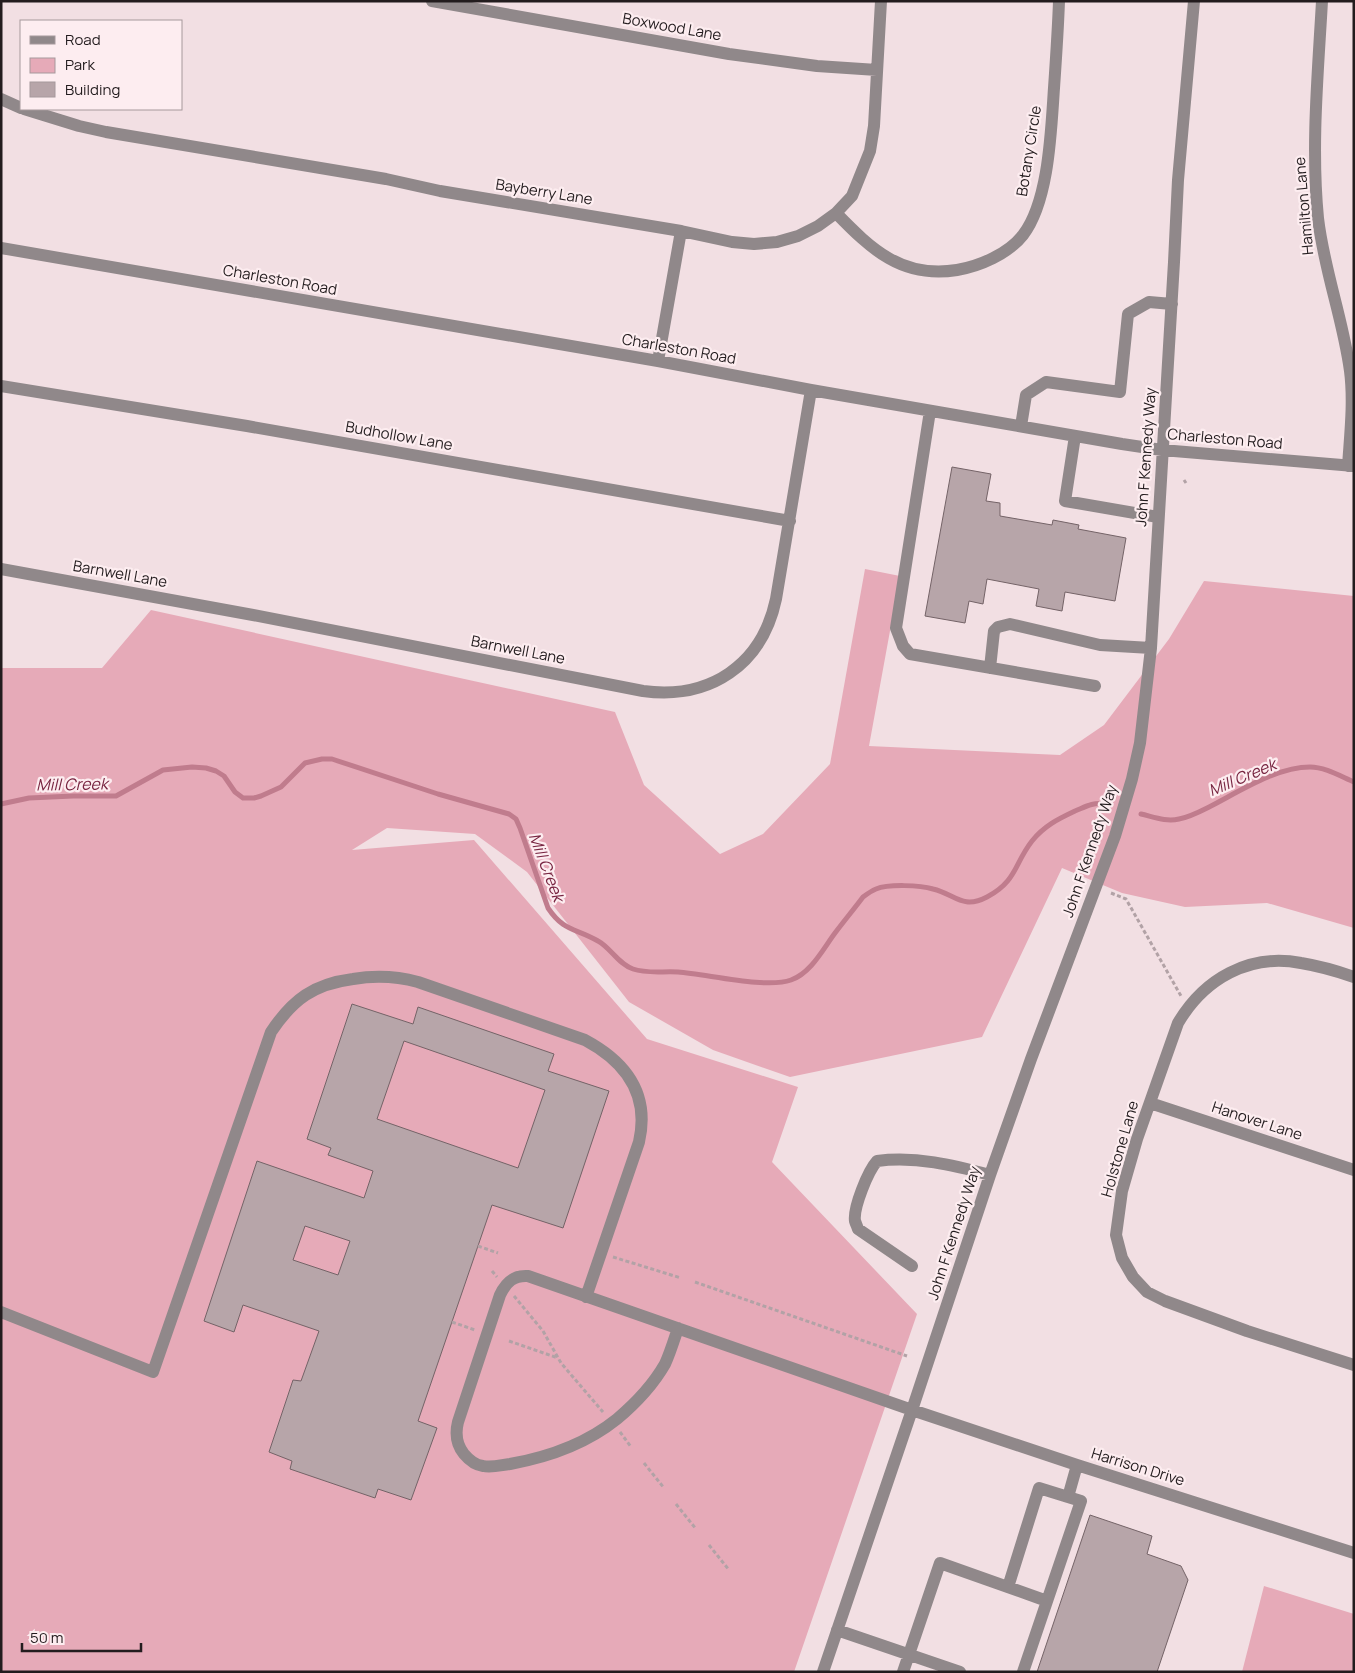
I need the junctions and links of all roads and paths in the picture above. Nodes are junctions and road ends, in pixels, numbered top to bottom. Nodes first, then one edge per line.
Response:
1 (432, 1) edge
2 (881, 1) edge
3 (1059, 1) edge
4 (1194, 1) edge
5 (1322, 1) edge
6 (877, 70) junction
7 (1, 100) edge
8 (20, 107) edge
9 (29, 110) edge
10 (836, 213) junction
11 (681, 231) junction
12 (1, 248) edge
13 (1172, 304) junction
14 (658, 361) junction
15 (1, 386) edge
16 (810, 390) junction
17 (930, 411) junction
18 (1020, 426) junction
19 (1075, 436) junction
20 (1162, 450) junction
21 (1351, 466) edge
22 (1158, 517) junction
23 (790, 521) junction
24 (1, 568) edge
25 (1150, 648) junction
26 (990, 668) junction
27 (1095, 686) dead end
28 (1111, 894) dead end
29 (1354, 977) edge
30 (1187, 1008) junction
31 (1150, 1103) junction
32 (1354, 1170) edge
33 (990, 1175) junction
34 (478, 1246) dead end
35 (498, 1253) dead end
36 (609, 1256) dead end
37 (912, 1266) dead end
38 (681, 1278) dead end
39 (695, 1282) dead end
40 (512, 1294) dead end
41 (586, 1297) junction
42 (1, 1312) edge
43 (452, 1322) dead end
44 (678, 1328) junction
45 (478, 1330) dead end
46 (509, 1341) dead end
47 (907, 1356) dead end
48 (559, 1358) junction
49 (1354, 1364) edge
50 (912, 1410) junction
51 (603, 1412) dead end
52 (620, 1432) dead end
53 (631, 1447) dead end
54 (644, 1463) dead end
55 (1077, 1465) junction
56 (664, 1488) dead end
57 (1068, 1497) junction
58 (676, 1504) dead end
59 (696, 1529) dead end
60 (709, 1545) dead end
61 (1354, 1553) edge
62 (729, 1570) dead end
63 (1008, 1587) junction
64 (1047, 1601) junction
65 (837, 1630) junction
66 (909, 1655) junction
67 (822, 1672) edge
68 (903, 1672) edge
69 (960, 1672) edge
70 (1023, 1672) edge

1 - 6 street, Boxwood Lane
2 - 6 street, Bayberry Lane
3 - 10 street, Botany Circle
4 - 13 street, John F Kennedy Way
5 - 21 street, Hamilton Lane
6 - 10 street, Bayberry Lane
7 - 8 street, Bayberry Lane
9 - 11 street, Bayberry Lane
10 - 11 street, Bayberry Lane
11 - 14 street
12 - 14 street, Charleston Road
13 - 18 street
13 - 20 street, John F Kennedy Way
14 - 16 street, Charleston Road
15 - 23 street, Budhollow Lane
16 - 17 street, Charleston Road
16 - 23 street, Barnwell Lane
17 - 18 street, Charleston Road
17 - 26 street
18 - 19 street, Charleston Road
19 - 20 street, Charleston Road
19 - 22 street
20 - 21 street, Charleston Road
20 - 22 street, John F Kennedy Way
22 - 25 street, John F Kennedy Way
23 - 24 street, Barnwell Lane
25 - 26 street
25 - 33 street, John F Kennedy Way
26 - 27 street
28 - 30 path
29 - 30 street, Holstone Lane
30 - 31 street, Holstone Lane
31 - 32 street, Hanover Lane
31 - 49 street, Holstone Lane
33 - 37 street
33 - 50 street, John F Kennedy Way
34 - 35 path
36 - 38 path
39 - 47 path
40 - 48 path
41 - 42 street
41 - 44 street, Harrison Drive
41 - 44 street, Harrison Drive
43 - 45 path
44 - 50 street, Harrison Drive
46 - 48 path
48 - 51 path
50 - 55 street, Harrison Drive
50 - 65 street, John F Kennedy Way
52 - 53 path
54 - 56 path
55 - 57 street
55 - 61 street, Harrison Drive
57 - 63 street
57 - 64 street
58 - 59 path
60 - 62 path
63 - 64 street
63 - 66 street
64 - 70 street
65 - 66 street
65 - 67 street, John F Kennedy Way
66 - 68 street
66 - 69 street

